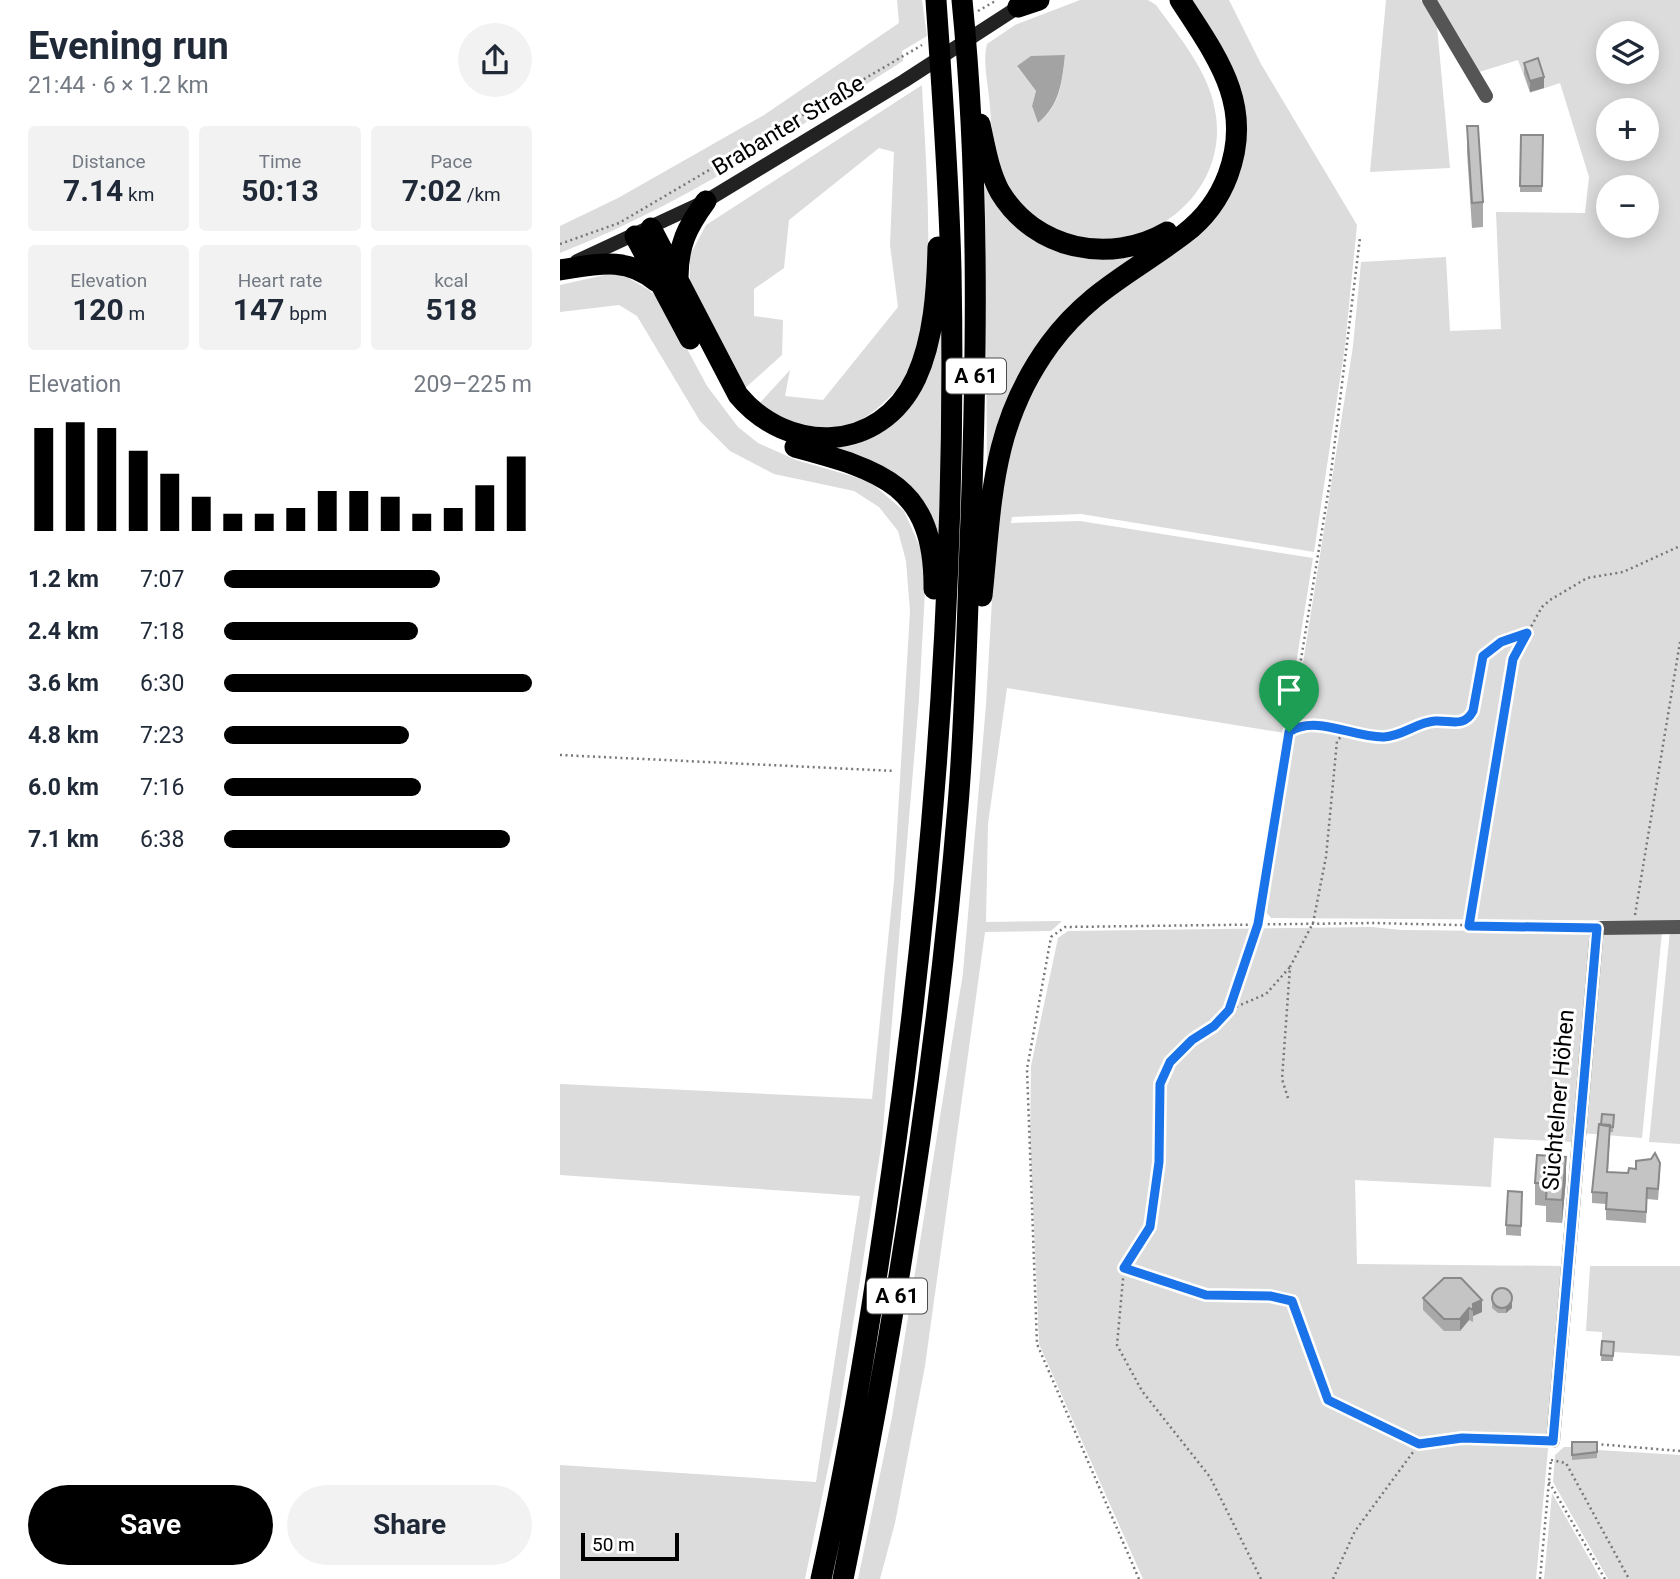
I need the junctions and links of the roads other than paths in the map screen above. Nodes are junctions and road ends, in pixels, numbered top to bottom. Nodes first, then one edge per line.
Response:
1 (936, 0) edge
2 (962, 0) edge
3 (1040, 0) edge
4 (1163, 0) edge
5 (1180, 0) edge
6 (1429, 0) edge
7 (1016, 8) edge
8 (971, 85) junction
9 (1486, 96) dead end
10 (948, 173) junction
11 (706, 201) junction
12 (643, 232) junction
13 (560, 270) edge
14 (669, 285) junction
15 (966, 667) junction
16 (941, 707) junction
17 (1680, 927) edge
18 (1553, 1441) road end
19 (821, 1579) edge
20 (843, 1579) edge

1 - 10 highway, A 61
2 - 8 highway, A 61
3 - 7 highway
4 - 8 highway
5 - 15 highway
6 - 9 street
7 - 11 main road, Brabanter Straße
8 - 15 highway, A 61
10 - 14 highway
10 - 16 highway, A 61
11 - 12 main road, Brabanter Straße
11 - 14 highway
12 - 13 main road, Brabanter Straße
12 - 14 highway
13 - 14 highway
14 - 16 highway
15 - 20 highway, A 61
16 - 19 highway, A 61
17 - 18 street, Süchtelner Höhen

